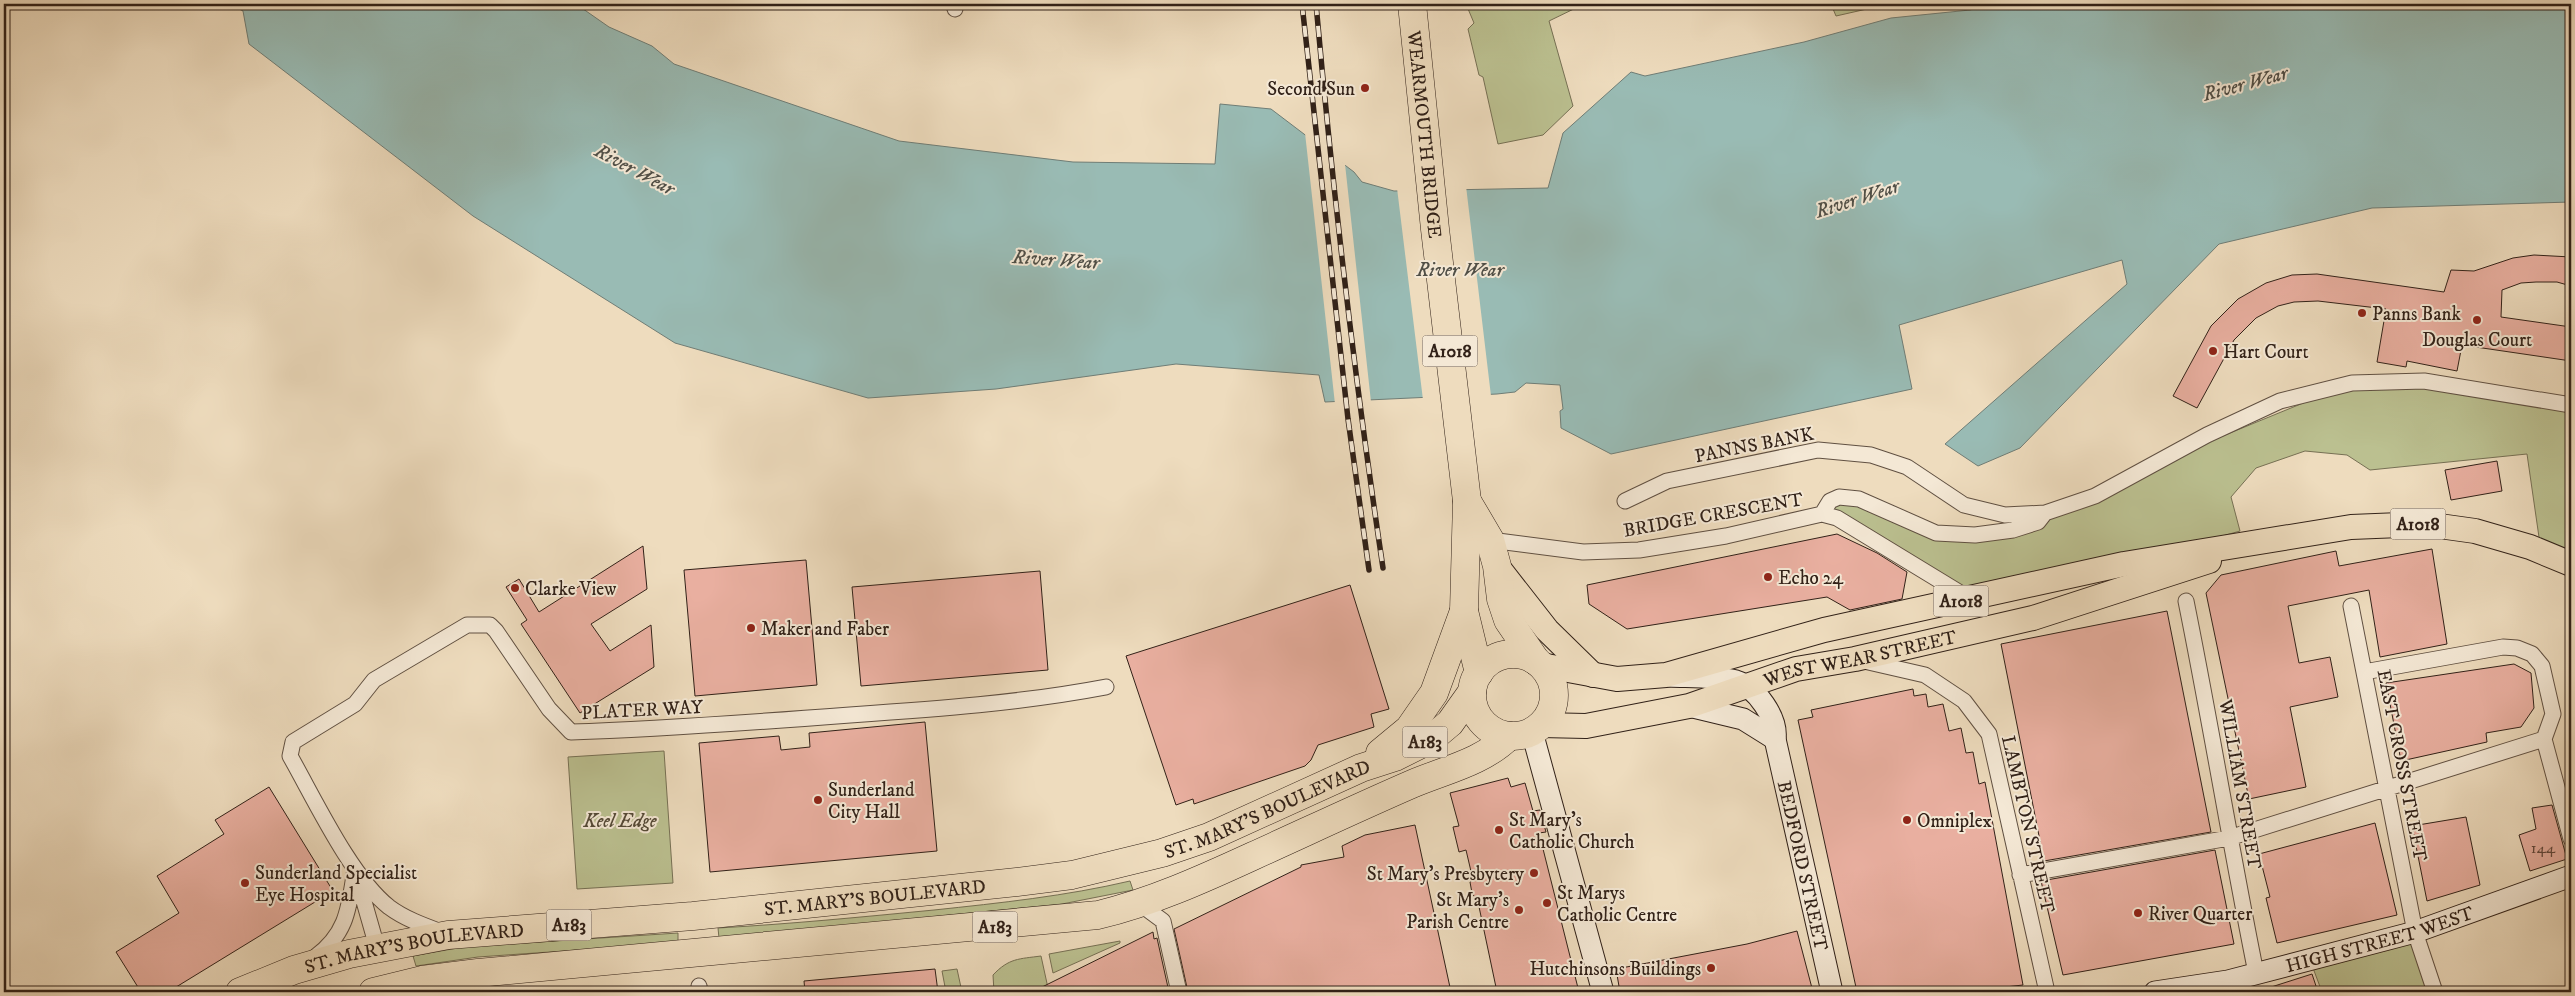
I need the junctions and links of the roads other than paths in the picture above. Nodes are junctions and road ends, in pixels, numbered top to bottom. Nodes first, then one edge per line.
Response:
1 (1412, 4) edge
2 (2571, 405) edge
3 (1467, 500) junction
4 (1625, 501) dead end
5 (2045, 513) junction
6 (1822, 514) junction
7 (1490, 540) junction
8 (2260, 542) junction
9 (2571, 564) edge
10 (1497, 566) junction
11 (1970, 599) junction
12 (2186, 601) dead end
13 (2351, 606) dead end
14 (1464, 611) junction
15 (1855, 659) junction
16 (1538, 663) junction
17 (2364, 672) junction
18 (1666, 675) junction
19 (1594, 677) junction
20 (1475, 683) junction
21 (1744, 686) junction
22 (1106, 687) dead end
23 (1689, 706) junction
24 (1527, 731) junction
25 (1775, 739) junction
26 (2544, 739) junction
27 (1361, 768) junction
28 (2387, 790) junction
29 (2229, 838) junction
30 (2571, 839) edge
31 (355, 869) junction
32 (2020, 875) junction
33 (2571, 876) edge
34 (1140, 904) junction
35 (2415, 932) junction
36 (448, 935) junction
37 (377, 947) junction
38 (294, 970) junction
39 (2256, 973) junction
40 (2230, 986) edge
41 (240, 992) edge
42 (373, 992) edge
43 (1179, 992) edge
44 (1603, 992) edge
45 (1832, 992) edge
46 (2047, 992) edge
47 (2155, 992) edge
48 (2435, 992) edge

1 - 3 highway, WEARMOUTH BRIDGE / A1018
2 - 5 street, PANNS BANK
3 - 7 highway, A1018
3 - 14 highway, A1018
4 - 5 street, PANNS BANK
5 - 6 street
6 - 7 street, BRIDGE CRESCENT
6 - 11 street
7 - 10 highway, A1018
8 - 9 main road, WEST WEAR STREET / A1018
8 - 11 main road, WEST WEAR STREET / A1018
8 - 15 main road, WEST WEAR STREET / A1018
10 - 16 highway, A1018
10 - 19 main road
11 - 18 main road, WEST WEAR STREET / A1018
12 - 29 street, WILLIAM STREET
13 - 17 street, EAST CROSS STREET
14 - 20 highway, A1018
14 - 27 highway, A1018
15 - 21 main road, WEST WEAR STREET / A1018
15 - 32 street, LAMBTON STREET
16 - 19 main road, WEST WEAR STREET / A1018
16 - 20 highway, A1018
16 - 24 highway, A1018
17 - 26 street
17 - 28 street, EAST CROSS STREET
18 - 19 main road, WEST WEAR STREET / A1018
18 - 21 street, BEDFORD STREET
20 - 24 highway, A1018
20 - 27 highway, ST. MARY'S BOULEVARD / A183
21 - 23 main road, WEST WEAR STREET / A1018
21 - 25 street, BEDFORD STREET
22 - 31 street, PLATER WAY
23 - 24 main road, WEST WEAR STREET / A1018
23 - 25 street
24 - 34 highway, ST. MARY'S BOULEVARD / A183
24 - 44 street
25 - 45 street, BEDFORD STREET
26 - 28 street
26 - 30 street
27 - 36 highway, ST. MARY'S BOULEVARD / A183
28 - 29 street
28 - 35 street, EAST CROSS STREET
29 - 32 street
29 - 39 street, WILLIAM STREET
31 - 36 street
31 - 37 street
31 - 38 street
32 - 46 street, LAMBTON STREET
33 - 35 street, HIGH STREET WEST
34 - 42 highway, ST. MARY'S BOULEVARD / A183
34 - 43 street
35 - 39 street, HIGH STREET WEST
35 - 48 street, EAST CROSS STREET
36 - 37 highway, ST. MARY'S BOULEVARD / A183
37 - 38 highway, ST. MARY'S BOULEVARD / A183
38 - 41 highway, ST. MARY'S BOULEVARD / A183
39 - 40 street, HIGH STREET WEST
40 - 47 street, HIGH STREET WEST

